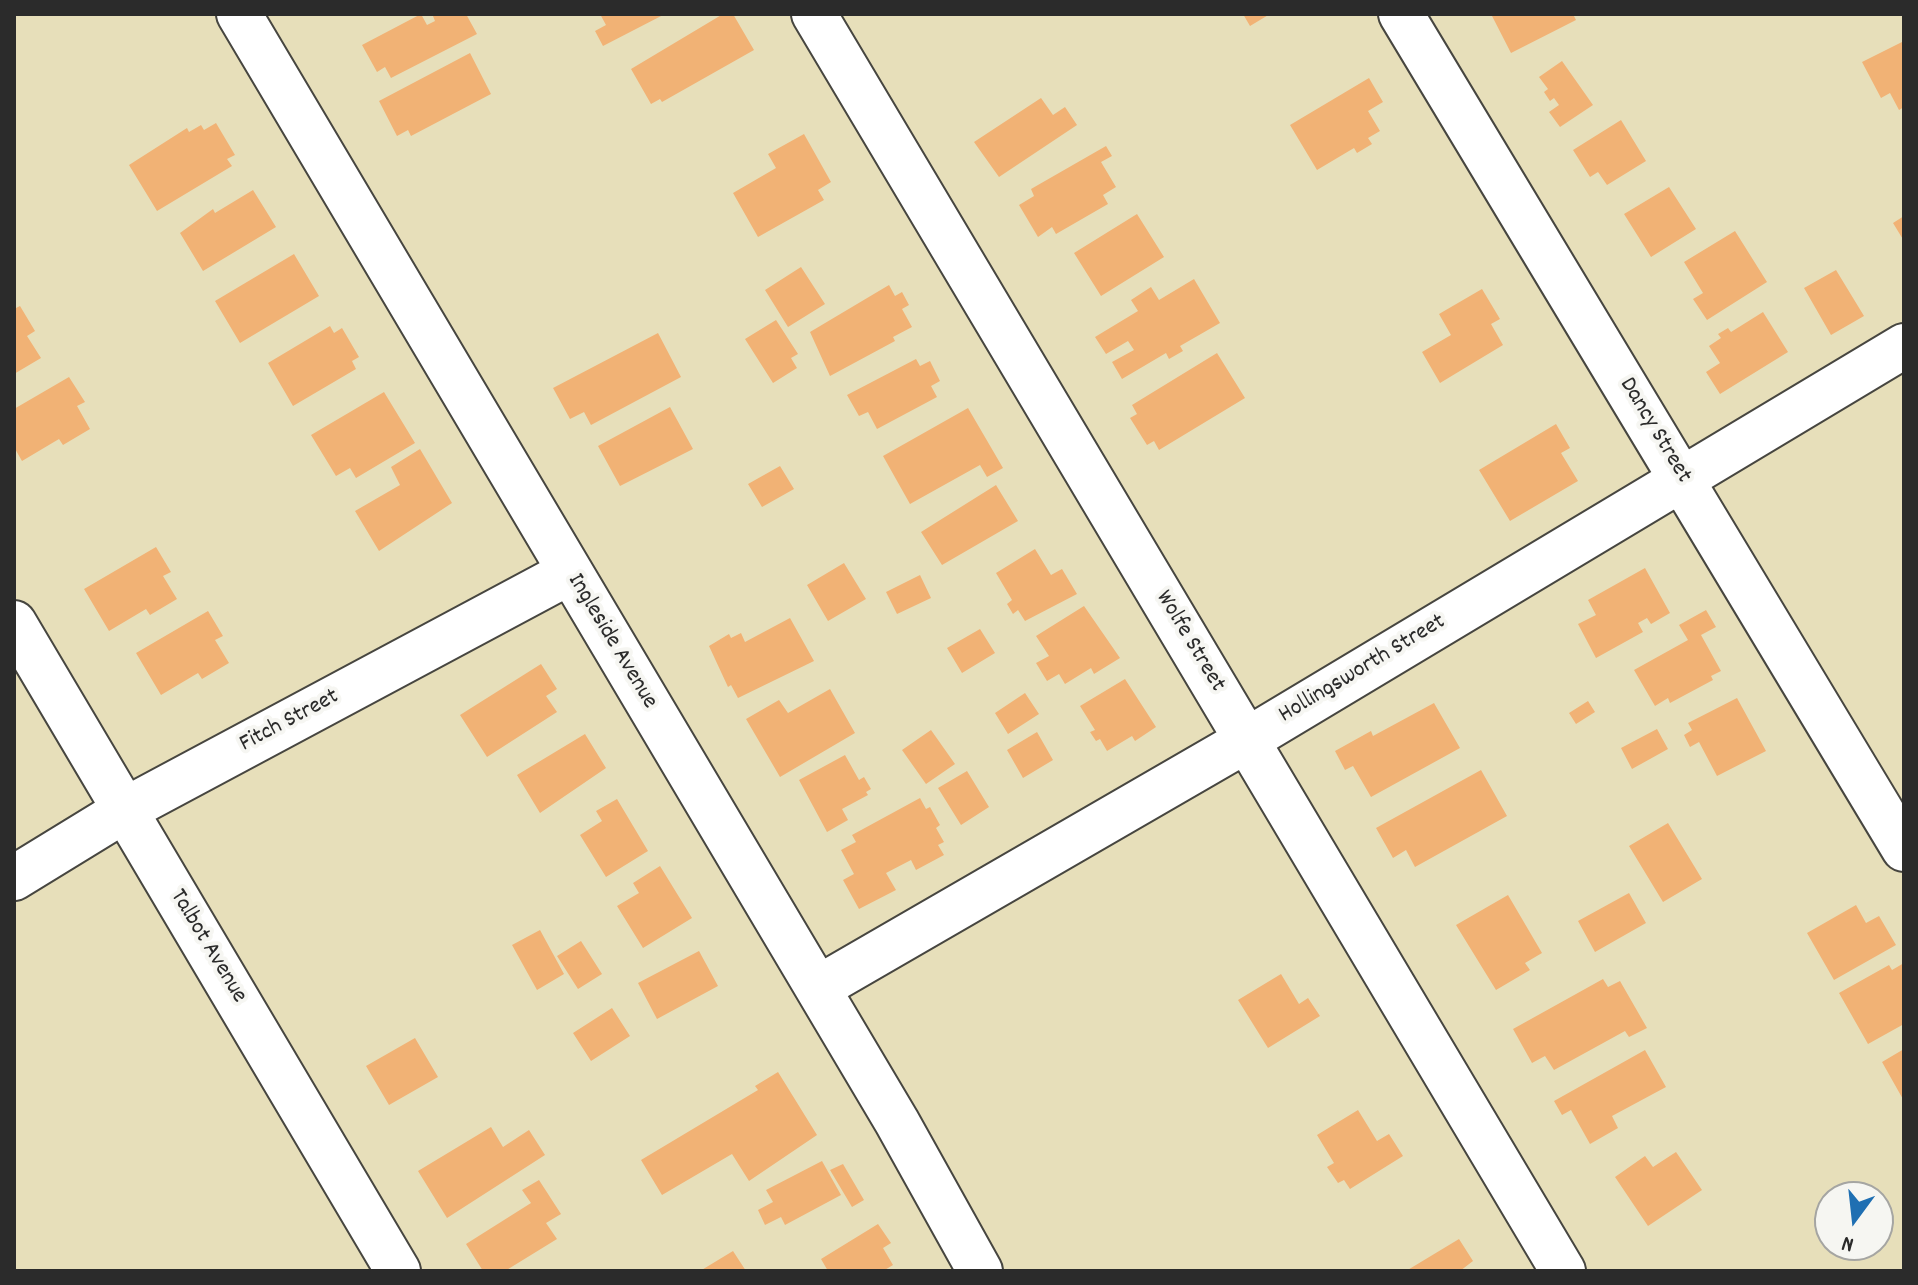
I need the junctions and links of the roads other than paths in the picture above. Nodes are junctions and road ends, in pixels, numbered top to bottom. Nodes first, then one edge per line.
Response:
1 (239, 14) edge
2 (814, 14) edge
3 (1401, 14) edge
4 (1904, 346) edge
5 (1682, 477) junction
6 (570, 572) junction
7 (14, 623) edge
8 (1247, 740) junction
9 (125, 810) junction
10 (1904, 849) edge
11 (14, 878) edge
12 (818, 988) junction
13 (398, 1271) edge
14 (980, 1271) edge
15 (1563, 1271) edge

1 - 6 street, Ingleside Avenue
2 - 8 street, Wolfe Street
3 - 5 street, Dancy Street
4 - 5 street, Hollingsworth Street
5 - 8 street, Hollingsworth Street
5 - 10 street, Dancy Street
6 - 9 street, Fitch Street
6 - 12 street, Ingleside Avenue
7 - 9 street, Talbot Avenue
8 - 12 street, Hollingsworth Street
8 - 15 street, Wolfe Street
9 - 11 street, Fitch Street
9 - 13 street, Talbot Avenue
12 - 14 street, Ingleside Avenue

